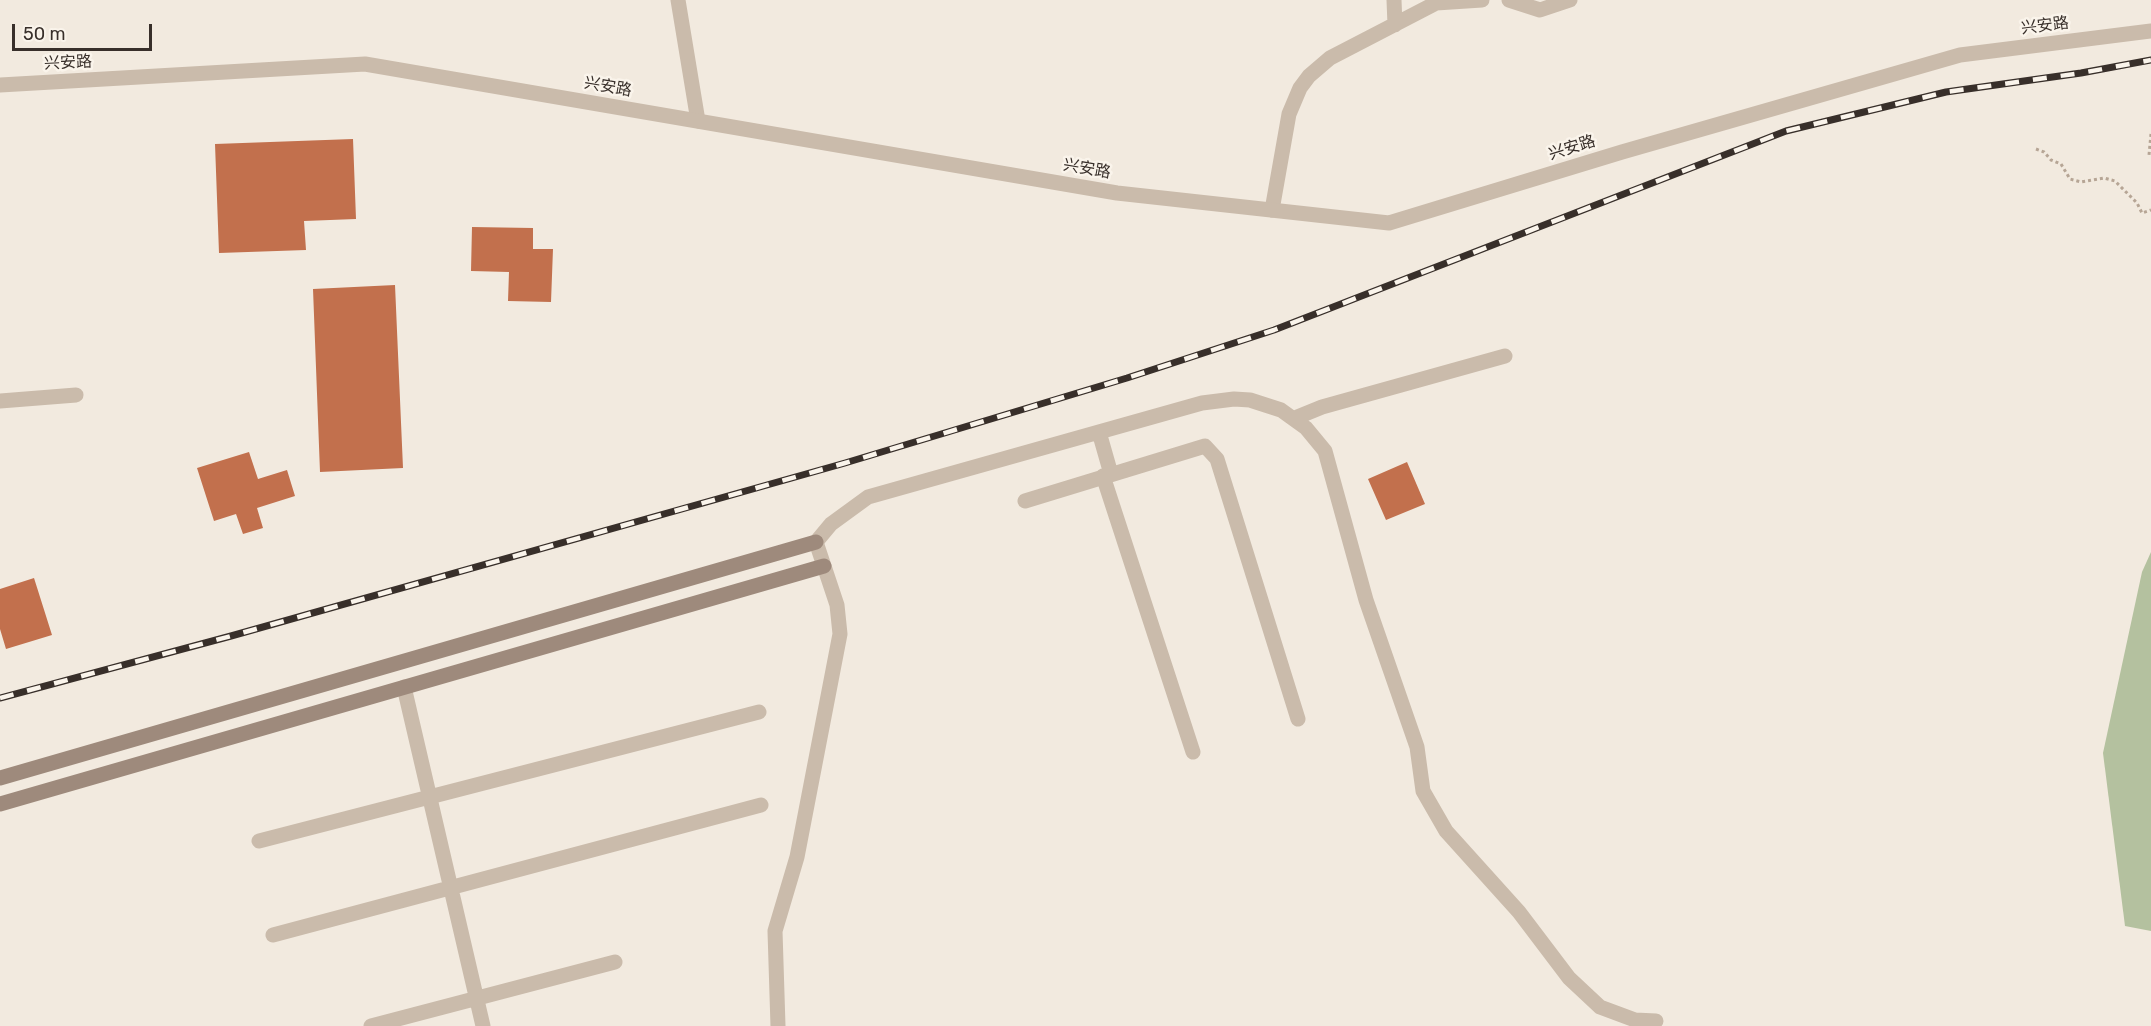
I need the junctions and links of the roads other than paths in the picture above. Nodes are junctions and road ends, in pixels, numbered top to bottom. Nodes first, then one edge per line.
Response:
1 (678, 0) edge
2 (1394, 0) edge
3 (1482, 0) edge
4 (1509, 0) edge
5 (1570, 0) edge
6 (1395, 25) junction
7 (2151, 31) edge
8 (0, 85) edge
9 (698, 121) junction
10 (1272, 210) junction
11 (1505, 356) dead end
12 (76, 395) dead end
13 (0, 401) edge
14 (1295, 418) junction
15 (1099, 432) junction
16 (1107, 475) junction
17 (1025, 501) dead end
18 (816, 542) junction
19 (824, 566) junction
20 (404, 687) junction
21 (759, 712) dead end
22 (1298, 719) dead end
23 (1193, 752) dead end
24 (0, 778) edge
25 (430, 797) junction
26 (0, 804) edge
27 (761, 805) dead end
28 (259, 841) dead end
29 (451, 888) junction
30 (273, 935) dead end
31 (615, 962) dead end
32 (476, 998) junction
33 (1656, 1021) dead end
34 (371, 1026) edge
35 (483, 1026) edge
36 (778, 1026) edge

1 - 9 street
2 - 6 street
3 - 6 street
4 - 5 street
6 - 10 street
7 - 10 street, 兴安路
8 - 9 street, 兴安路
9 - 10 street, 兴安路
11 - 14 street
12 - 13 street
14 - 15 street
14 - 33 street
15 - 16 street
15 - 18 street
16 - 17 street
16 - 22 street
16 - 23 street
18 - 19 street
18 - 24 main road
19 - 20 main road
19 - 36 street
20 - 25 street
20 - 26 main road
21 - 25 street
25 - 28 street
25 - 29 street
27 - 29 street
29 - 30 street
29 - 32 street
31 - 32 street
32 - 34 street
32 - 35 street

